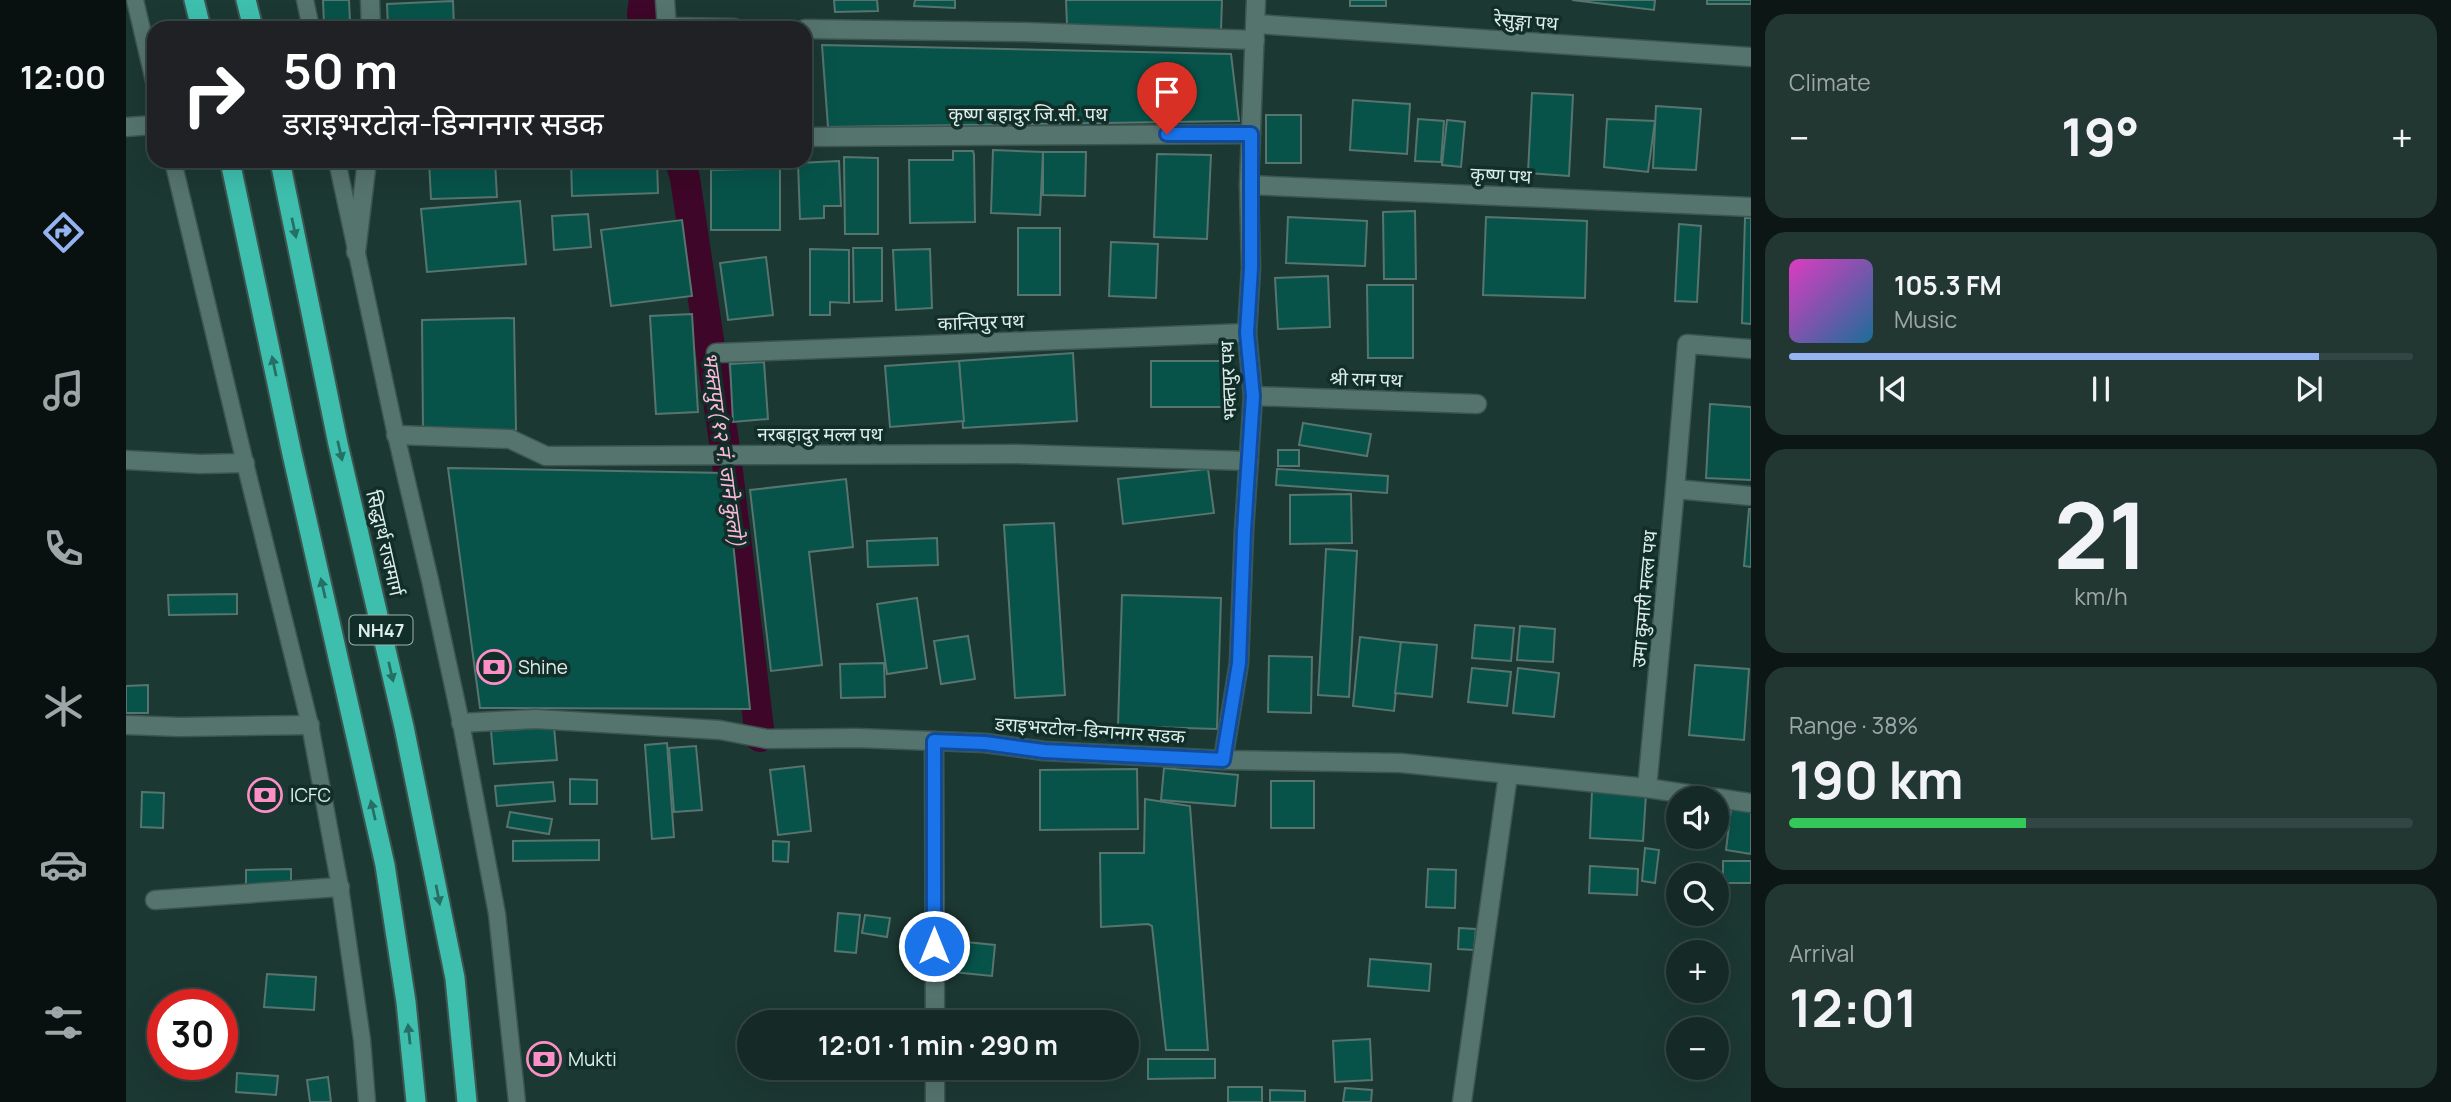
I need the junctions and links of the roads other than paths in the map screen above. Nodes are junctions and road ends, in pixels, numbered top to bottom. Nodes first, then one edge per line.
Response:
1 (135, 0) edge
2 (194, 0) edge
3 (246, 0) edge
4 (305, 0) edge
5 (370, 0) edge
6 (665, 0) edge
7 (1256, 0) edge
8 (199, 21) edge
9 (251, 21) edge
10 (310, 21) edge
11 (371, 21) edge
12 (666, 21) edge
13 (812, 29) edge
14 (1256, 32) junction
15 (147, 51) edge
16 (1751, 57) edge
17 (147, 126) edge
18 (126, 127) edge
19 (1251, 134) junction
20 (812, 137) edge
21 (175, 168) edge
22 (231, 168) edge
23 (281, 168) edge
24 (339, 168) edge
25 (366, 168) edge
26 (1250, 185) junction
27 (1751, 207) edge
28 (356, 252) junction
29 (1247, 333) junction
30 (1751, 349) edge
31 (716, 353) dead end
32 (1253, 396) junction
33 (1477, 404) dead end
34 (396, 435) junction
35 (126, 460) edge
36 (1249, 461) junction
37 (245, 463) junction
38 (1675, 489) junction
39 (1751, 496) edge
40 (461, 723) junction
41 (126, 725) edge
42 (310, 725) junction
43 (934, 741) junction
44 (1223, 760) junction
45 (1508, 775) junction
46 (1647, 788) junction
47 (1666, 791) edge
48 (1729, 800) edge
49 (1751, 803) edge
50 (340, 887) junction
51 (155, 900) dead end
52 (935, 1010) edge
53 (935, 1080) edge
54 (366, 1102) edge
55 (416, 1102) edge
56 (467, 1102) edge
57 (517, 1102) edge
58 (935, 1102) edge
59 (1462, 1102) edge

1 - 15 lane
2 - 8 highway
3 - 9 highway
4 - 10 lane
5 - 11 street
6 - 12 street
7 - 14 street, भक्तपुर पथ
13 - 14 street, रेसुङ्गा पथ
14 - 16 street, रेसुङ्गा पथ
14 - 19 street, भक्तपुर पथ
17 - 18 street
19 - 20 street, कृष्ण बहादुर जि.सी. पथ
19 - 26 street, भक्तपुर पथ
21 - 37 lane
55 -> 22 highway, NH47
23 -> 56 highway, सिद्धार्थ राजमार्ग / NH47
24 - 28 lane
25 - 28 street
26 - 27 street, कृष्ण पथ
26 - 29 street, भक्तपुर पथ
28 - 34 lane
29 - 31 street, कान्तिपुर पथ
29 - 32 street, भक्तपुर पथ
30 - 38 street, उमा कुमारी मल्ल पथ
32 - 33 street, श्री राम पथ
32 - 36 street, भक्तपुर पथ
34 - 36 street, नरबहादुर मल्ल पथ
34 - 40 lane
35 - 37 street
36 - 44 street, भक्तपुर पथ
37 - 42 lane
38 - 39 street
38 - 46 street, उमा कुमारी मल्ल पथ
40 - 43 street, डराइभरटोल-डिन्गनगर सडक
40 - 57 lane
41 - 42 street
42 - 50 lane
43 - 44 street, डराइभरटोल-डिन्गनगर सडक
43 - 52 street
44 - 45 street, डराइभरटोल-डिन्गनगर सडक
45 - 46 street, डराइभरटोल-डिन्गनगर सडक
45 - 59 street
46 - 47 street, डराइभरटोल-डिन्गनगर सडक
48 - 49 street, डराइभरटोल-डिन्गनगर सडक
50 - 51 street
50 - 54 lane
53 - 58 street

